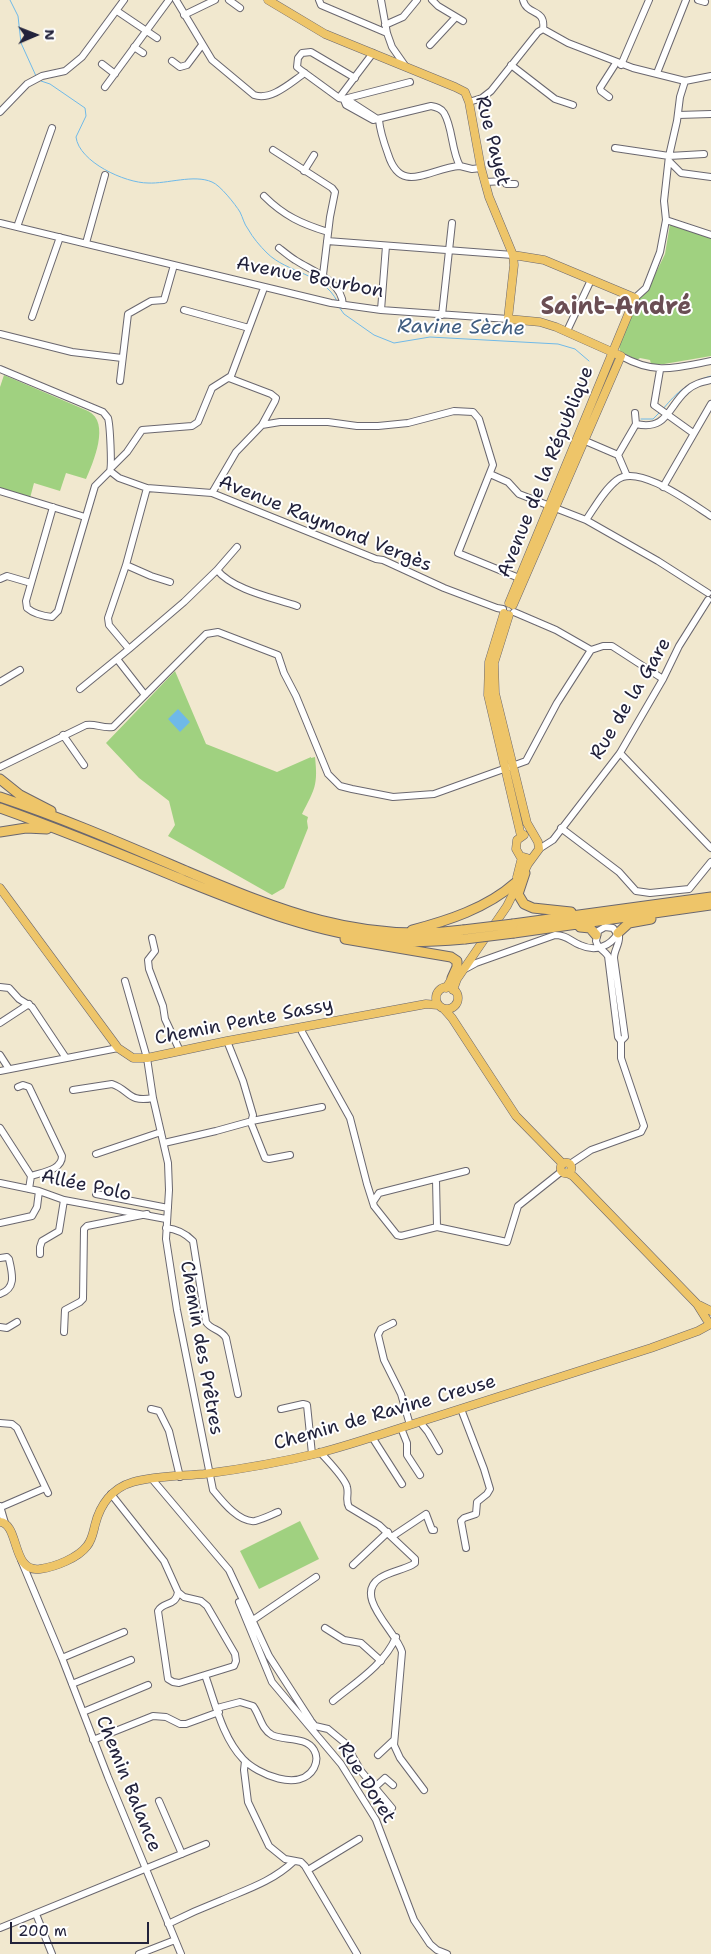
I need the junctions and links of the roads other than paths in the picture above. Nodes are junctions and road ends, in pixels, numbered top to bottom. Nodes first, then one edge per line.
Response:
1 (124, 0) edge
2 (169, 0) edge
3 (176, 0) edge
4 (215, 0) edge
5 (229, 0) edge
6 (268, 0) edge
7 (319, 0) edge
8 (381, 0) edge
9 (417, 0) edge
10 (432, 0) edge
11 (523, 0) edge
12 (649, 0) edge
13 (686, 0) edge
14 (698, 0) edge
15 (705, 2) dead end
16 (240, 8) dead end
17 (117, 11) junction
18 (184, 15) junction
19 (456, 17) junction
20 (463, 21) dead end
21 (385, 24) junction
22 (146, 30) junction
23 (544, 30) junction
24 (387, 33) junction
25 (157, 38) dead end
26 (202, 44) junction
27 (430, 45) dead end
28 (134, 47) junction
29 (373, 53) junction
30 (143, 54) dead end
31 (172, 60) dead end
32 (102, 64) dead end
33 (619, 64) junction
34 (511, 65) junction
35 (406, 67) junction
36 (711, 68) edge
37 (305, 73) junction
38 (657, 73) junction
39 (115, 74) junction
40 (709, 76) edge
41 (355, 78) junction
42 (685, 81) junction
43 (410, 82) dead end
44 (105, 87) dead end
45 (358, 96) junction
46 (609, 97) dead end
47 (342, 99) junction
48 (469, 102) junction
49 (357, 105) junction
50 (573, 105) dead end
51 (0, 112) edge
52 (711, 114) edge
53 (678, 115) junction
54 (379, 120) junction
55 (52, 128) dead end
56 (615, 148) dead end
57 (273, 150) dead end
58 (704, 154) dead end
59 (314, 155) dead end
60 (669, 159) junction
61 (460, 166) junction
62 (481, 168) junction
63 (304, 171) junction
64 (105, 175) dead end
65 (711, 177) edge
66 (485, 182) junction
67 (515, 184) dead end
68 (264, 196) dead end
69 (666, 220) junction
70 (0, 223) edge
71 (452, 223) dead end
72 (17, 227) junction
73 (328, 232) junction
74 (711, 235) edge
75 (60, 237) junction
76 (327, 241) junction
77 (86, 243) junction
78 (386, 246) junction
79 (279, 248) dead end
80 (449, 250) junction
81 (513, 255) junction
82 (174, 264) junction
83 (323, 275) junction
84 (591, 280) junction
85 (264, 288) junction
86 (635, 298) junction
87 (339, 304) junction
88 (184, 310) dead end
89 (381, 310) junction
90 (442, 315) junction
91 (32, 317) dead end
92 (508, 318) junction
93 (249, 328) junction
94 (567, 331) junction
95 (0, 334) edge
96 (612, 352) junction
97 (621, 356) junction
98 (122, 358) junction
99 (711, 361) edge
100 (0, 369) edge
101 (660, 370) junction
102 (229, 378) junction
103 (711, 380) edge
104 (120, 381) dead end
105 (711, 404) edge
106 (635, 413) dead end
107 (667, 415) junction
108 (266, 418) junction
109 (280, 422) junction
110 (636, 424) junction
111 (262, 425) junction
112 (693, 433) junction
113 (583, 440) junction
114 (618, 455) junction
115 (111, 458) junction
116 (120, 459) junction
117 (110, 469) junction
118 (490, 474) junction
119 (627, 476) junction
120 (663, 487) junction
121 (147, 488) junction
122 (0, 491) edge
123 (212, 493) junction
124 (53, 506) junction
125 (552, 506) junction
126 (711, 516) edge
127 (85, 517) junction
128 (589, 520) junction
129 (237, 548) dead end
130 (126, 565) junction
131 (218, 570) junction
132 (519, 578) junction
133 (0, 579) edge
134 (170, 582) dead end
135 (31, 583) junction
136 (710, 597) edge
137 (297, 606) dead end
138 (711, 608) edge
139 (509, 609) junction
140 (702, 610) junction
141 (130, 649) junction
142 (591, 650) junction
143 (117, 659) junction
144 (20, 670) dead end
145 (663, 679) junction
146 (0, 682) edge
147 (80, 689) dead end
148 (145, 695) junction
149 (63, 735) junction
150 (620, 753) junction
151 (84, 765) dead end
152 (0, 767) edge
153 (508, 767) junction
154 (0, 779) edge
155 (0, 797) edge
156 (0, 808) edge
157 (59, 830) junction
158 (558, 831) junction
159 (0, 832) edge
160 (521, 836) junction
161 (536, 838) junction
162 (109, 840) junction
163 (711, 848) edge
164 (539, 849) junction
165 (534, 856) junction
166 (522, 857) junction
167 (711, 862) edge
168 (525, 873) junction
169 (514, 883) junction
170 (1, 891) edge
171 (711, 897) edge
172 (246, 905) junction
173 (711, 905) edge
174 (634, 907) junction
175 (711, 910) edge
176 (513, 928) junction
177 (534, 930) junction
178 (397, 933) junction
179 (618, 934) junction
180 (464, 935) junction
181 (596, 935) junction
182 (152, 938) dead end
183 (598, 948) junction
184 (616, 948) junction
185 (605, 951) junction
186 (462, 971) junction
187 (452, 978) junction
188 (125, 981) dead end
189 (0, 987) edge
190 (449, 989) junction
191 (436, 996) junction
192 (29, 1004) junction
193 (426, 1004) junction
194 (445, 1007) junction
195 (0, 1023) edge
196 (302, 1027) junction
197 (227, 1041) junction
198 (621, 1041) junction
199 (118, 1048) junction
200 (180, 1051) junction
201 (0, 1055) edge
202 (66, 1058) junction
203 (147, 1058) junction
204 (9, 1069) junction
205 (0, 1071) edge
206 (18, 1087) dead end
207 (73, 1090) dead end
208 (154, 1098) junction
209 (322, 1107) dead end
210 (252, 1120) junction
211 (0, 1128) edge
212 (161, 1132) junction
213 (164, 1143) junction
214 (96, 1154) dead end
215 (290, 1156) dead end
216 (568, 1169) junction
217 (466, 1171) dead end
218 (31, 1176) junction
219 (436, 1179) junction
220 (0, 1183) edge
221 (29, 1189) junction
222 (40, 1191) junction
223 (96, 1194) dead end
224 (64, 1200) junction
225 (373, 1202) junction
226 (168, 1208) junction
227 (147, 1214) junction
228 (166, 1218) junction
229 (0, 1223) edge
230 (437, 1227) junction
231 (166, 1228) junction
232 (40, 1254) dead end
233 (0, 1258) edge
234 (0, 1294) edge
235 (710, 1319) edge
236 (16, 1322) dead end
237 (393, 1323) dead end
238 (0, 1327) edge
239 (64, 1332) dead end
240 (238, 1394) dead end
241 (151, 1409) dead end
242 (281, 1409) dead end
243 (461, 1409) junction
244 (420, 1422) junction
245 (0, 1423) edge
246 (410, 1425) junction
247 (401, 1428) junction
248 (372, 1437) junction
249 (439, 1452) dead end
250 (316, 1453) junction
251 (208, 1473) junction
252 (420, 1475) dead end
253 (180, 1477) junction
254 (152, 1479) junction
255 (402, 1484) dead end
256 (111, 1494) junction
257 (0, 1507) edge
258 (278, 1512) dead end
259 (2, 1522) edge
260 (434, 1530) dead end
261 (391, 1534) junction
262 (466, 1548) dead end
263 (18, 1555) junction
264 (353, 1566) dead end
265 (316, 1577) dead end
266 (178, 1592) junction
267 (239, 1602) dead end
268 (253, 1620) junction
269 (325, 1628) dead end
270 (124, 1632) dead end
271 (396, 1637) junction
272 (62, 1658) junction
273 (131, 1660) dead end
274 (381, 1661) junction
275 (205, 1675) junction
276 (72, 1684) junction
277 (148, 1685) dead end
278 (333, 1701) dead end
279 (218, 1710) junction
280 (82, 1712) junction
281 (93, 1740) junction
282 (394, 1740) junction
283 (378, 1755) dead end
284 (245, 1761) junction
285 (393, 1785) dead end
286 (374, 1788) junction
287 (424, 1790) dead end
288 (159, 1801) dead end
289 (392, 1808) dead end
290 (359, 1839) dead end
291 (206, 1844) dead end
292 (182, 1854) junction
293 (294, 1861) junction
294 (145, 1868) junction
295 (308, 1870) junction
296 (36, 1914) junction
297 (168, 1924) junction
298 (0, 1928) edge
299 (175, 1940) junction
300 (147, 1952) edge
301 (52, 1954) edge
302 (139, 1954) edge
303 (181, 1954) edge
304 (357, 1954) edge
305 (447, 1954) edge

1 - 17 street
2 - 22 street
3 - 18 street
4 - 18 street
5 - 16 street
6 - 29 main road, Rue Payet
7 - 24 street
8 - 21 street
9 - 21 street
10 - 19 street
11 - 23 street
12 - 33 street
13 - 38 street
14 - 15 street
17 - 22 street
17 - 51 street
18 - 26 street
19 - 20 street
19 - 27 street
21 - 24 street
22 - 25 street
22 - 28 street
23 - 33 street
23 - 34 street
24 - 35 street
26 - 31 street
26 - 37 street
28 - 30 street
28 - 39 street
29 - 35 main road, Rue Payet
29 - 41 street
32 - 39 street
33 - 38 street
33 - 46 street
34 - 48 street
34 - 50 street
35 - 48 main road, Rue Payet
36 - 40 street
37 - 41 street
37 - 47 street
38 - 42 street
39 - 44 street
40 - 42 street
41 - 47 street
42 - 53 street
43 - 45 street
45 - 47 street
45 - 49 street
47 - 49 street
47 - 54 street
48 - 62 main road, Rue Payet
49 - 54 street
52 - 53 street
53 - 60 street
54 - 61 street
54 - 61 street
55 - 72 street
56 - 60 street
57 - 63 street
58 - 60 street
59 - 63 street
60 - 65 street
60 - 69 street
61 - 62 street
62 - 66 main road, Rue Payet
63 - 73 street
64 - 77 street
66 - 67 street
66 - 81 main road, Rue Payet
68 - 73 street
69 - 74 street
69 - 86 street
70 - 72 street, Avenue Bourbon
71 - 80 street
72 - 75 street, Avenue Bourbon
73 - 76 street
75 - 77 street, Avenue Bourbon
75 - 91 street
76 - 78 street
76 - 83 street
77 - 82 street, Avenue Bourbon
78 - 80 street
78 - 89 street
79 - 83 street
80 - 81 street
80 - 90 street
81 - 84 main road
81 - 92 main road, Rue Payet
82 - 85 street, Avenue Bourbon
82 - 98 street
83 - 87 street
84 - 86 main road
84 - 94 street
85 - 87 street, Avenue Bourbon
85 - 93 street
86 - 96 main road, Avenue de la République
87 - 89 street, Avenue Bourbon
88 - 93 street
89 - 90 street, Avenue Bourbon
90 - 92 street, Avenue Bourbon
92 - 94 main road, Avenue Bourbon
93 - 102 street
94 - 96 main road, Avenue Bourbon
95 - 98 street
96 - 97 main road, Avenue Bourbon
96 - 125 main road, Avenue de la République
97 - 101 street
97 - 113 main road, Avenue de la République
98 - 104 street
99 - 101 street
100 - 115 street
101 - 107 street
102 - 108 street
102 - 116 street
103 - 107 street
105 - 112 street
106 - 110 street
107 - 110 street
107 - 112 street
108 - 109 street
108 - 111 street
109 - 111 street
109 - 118 street
110 - 114 street
111 - 123 street
112 - 120 street
113 - 114 street
113 - 125 main road, Avenue de la République
114 - 119 street
115 - 116 street
115 - 117 street
116 - 117 street
117 - 121 street, Avenue Raymond Vergès
117 - 127 street
118 - 125 street
118 - 132 street
119 - 120 street
119 - 128 street
120 - 126 street
121 - 123 street, Avenue Raymond Vergès
121 - 130 street
122 - 124 street
123 - 139 street, Avenue Raymond Vergès
124 - 127 street
124 - 135 street
125 - 128 street
125 - 132 main road, Avenue de la République
125 - 139 main road, Avenue de la République
127 - 135 street
128 - 136 street
129 - 131 street
130 - 134 street
130 - 141 street
131 - 137 street
131 - 141 street
132 - 139 main road, Avenue de la République
133 - 135 street
136 - 140 street, Rue de la Gare
138 - 140 street
139 - 142 street, Avenue Raymond Vergès
139 - 153 main road, Avenue de la République
140 - 145 street, Rue de la Gare
141 - 143 street
142 - 145 street
142 - 153 street
143 - 147 street
143 - 148 street
144 - 146 street
145 - 150 street, Rue de la Gare
148 - 149 street
148 - 153 street
149 - 151 street
149 - 152 street
150 - 158 street, Rue de la Gare
150 - 163 street
153 - 160 main road, Avenue de la République
153 - 161 main road, Avenue de la République
154 - 162 highway
155 - 162 highway
156 - 157 highway
157 - 159 highway
157 - 172 highway
158 - 161 street
158 - 164 street, Rue de la Gare
158 - 167 street
160 - 161 main road
160 - 166 main road
161 - 164 main road
162 - 178 highway
164 - 165 main road
165 - 166 main road
165 - 168 main road
166 - 169 main road
168 - 174 highway
168 - 186 main road
169 - 178 highway
169 - 187 main road
170 - 199 main road
171 - 174 highway
172 - 180 highway
172 - 187 highway
173 - 177 highway
174 - 176 highway
175 - 179 highway
176 - 177 highway
176 - 180 highway, bridge
177 - 181 highway
178 - 180 highway
179 - 181 street
179 - 183 street
179 - 184 street
181 - 183 street
182 - 200 street
183 - 185 street
183 - 186 street
184 - 185 street
184 - 198 street
185 - 198 street
186 - 190 main road
187 - 190 main road
188 - 203 street, Chemin Pente Sassy
189 - 192 street
190 - 191 main road, Chemin Pente Sassy
190 - 194 main road
191 - 193 main road, Chemin Pente Sassy
191 - 194 main road
192 - 195 street
192 - 202 street
193 - 194 main road, Chemin Pente Sassy
193 - 196 main road, Chemin Pente Sassy
194 - 216 main road
196 - 197 main road, Chemin Pente Sassy
196 - 225 street
197 - 200 main road, Chemin Pente Sassy
197 - 210 street
198 - 216 street
199 - 202 street
199 - 203 main road
200 - 203 main road, Chemin Pente Sassy
201 - 204 street
202 - 204 street
203 - 208 street, Chemin des Prêtres
204 - 205 street
206 - 218 street
207 - 208 street
208 - 212 street, Chemin des Prêtres
209 - 210 street
210 - 213 street
210 - 215 street
211 - 218 street
212 - 213 street, Chemin des Prêtres
212 - 214 street
213 - 226 street, Chemin des Prêtres
216 - 230 street
216 - 235 main road
217 - 219 street
218 - 221 street
219 - 225 street
219 - 230 street
220 - 221 street, Allée Polo
221 - 222 street, Allée Polo
222 - 224 street, Allée Polo
222 - 229 street
223 - 226 street
224 - 227 street, Allée Polo
224 - 232 street
225 - 230 street
226 - 228 street, Chemin des Prêtres
227 - 228 street, Allée Polo
227 - 239 street
228 - 231 street, Chemin des Prêtres
231 - 240 street, Chemin des Prêtres
231 - 251 street, Chemin des Prêtres
233 - 234 street
235 - 243 main road, Chemin de Ravine Creuse
236 - 238 street
237 - 246 street
241 - 253 street
242 - 250 street
243 - 244 main road, Chemin de Ravine Creuse
243 - 262 street
244 - 246 main road, Chemin de Ravine Creuse
244 - 249 street
245 - 257 street
246 - 247 main road, Chemin de Ravine Creuse
247 - 248 main road, Chemin de Ravine Creuse
247 - 252 street
248 - 250 main road, Chemin de Ravine Creuse
248 - 255 street
250 - 251 main road, Chemin de Ravine Creuse
250 - 261 street
251 - 253 main road, Chemin de Ravine Creuse
251 - 258 street, Chemin des Prêtres
253 - 254 main road, Chemin de Ravine Creuse
254 - 256 main road, Chemin de Ravine Creuse
254 - 268 street
256 - 263 main road, Chemin de Ravine Creuse
256 - 266 street
257 - 259 street
259 - 263 main road
260 - 261 street
261 - 264 street
261 - 271 street
263 - 272 street, Chemin Balance
265 - 268 street
266 - 275 street
266 - 275 street
267 - 305 street, Rue Doret
268 - 286 street
269 - 274 street
270 - 272 street
271 - 274 street
271 - 282 street
272 - 276 street, Chemin Balance
273 - 276 street
274 - 278 street
275 - 279 street
276 - 280 street, Chemin Balance
277 - 280 street, Chemin Balance
279 - 281 street
279 - 284 street
279 - 284 street
280 - 281 street, Chemin Balance
281 - 294 street, Chemin Balance
282 - 283 street
282 - 287 street
284 - 293 street
285 - 286 street
286 - 289 street
288 - 292 street, Chemin Balance
290 - 295 street
291 - 292 street, Chemin Balance
292 - 294 street, Chemin Balance
293 - 295 street
293 - 297 street
294 - 296 street
294 - 297 street, Chemin Balance
295 - 304 street
296 - 298 street
296 - 301 street
297 - 299 street, Chemin Balance
299 - 300 street
299 - 303 street, Chemin Balance
300 - 302 street

